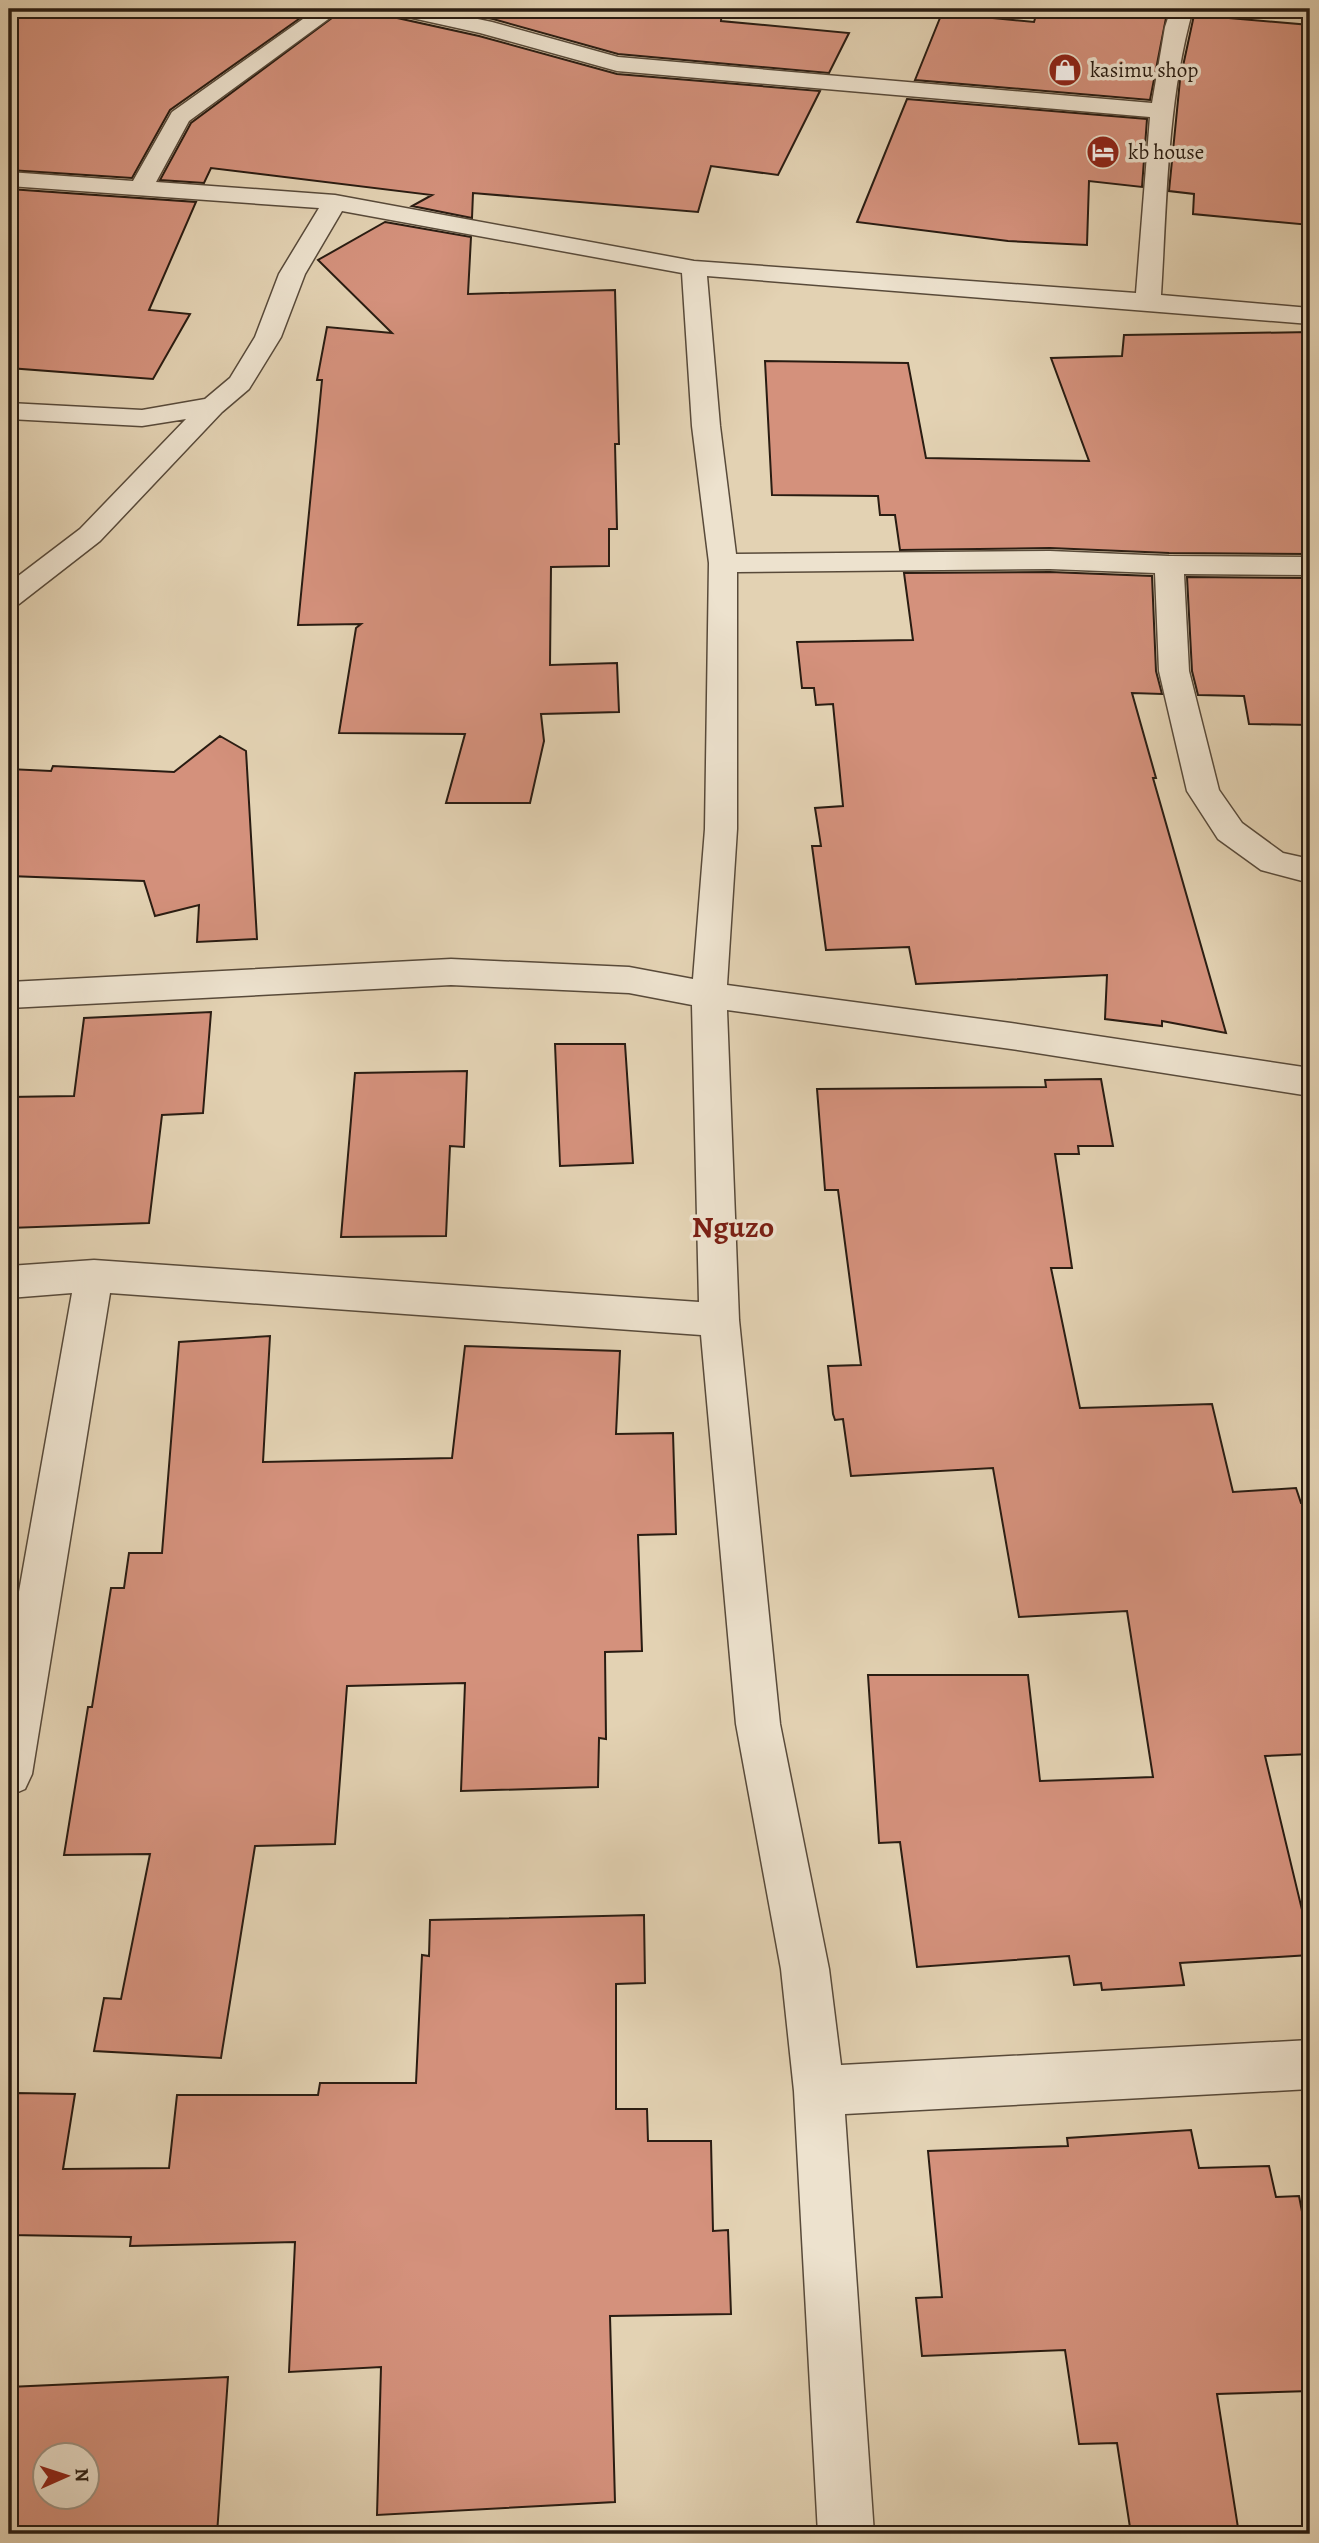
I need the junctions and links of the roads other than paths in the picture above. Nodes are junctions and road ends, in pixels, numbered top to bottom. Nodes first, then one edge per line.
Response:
1 (331, 9) edge
2 (402, 9) edge
3 (1182, 9) edge
4 (1162, 111) junction
5 (9, 179) edge
6 (140, 190) junction
7 (335, 202) junction
8 (694, 268) junction
9 (1148, 302) junction
10 (1310, 316) edge
11 (213, 406) junction
12 (9, 411) edge
13 (723, 563) junction
14 (1169, 565) junction
15 (1310, 566) edge
16 (9, 597) edge
17 (1310, 872) edge
18 (9, 995) edge
19 (709, 995) junction
20 (1310, 1082) edge
21 (94, 1276) junction
22 (9, 1282) edge
23 (719, 1320) junction
24 (9, 1774) edge
25 (1310, 2064) edge
26 (819, 2091) junction
27 (846, 2534) edge

1 - 6 street
2 - 4 street
3 - 4 street
4 - 9 street
5 - 6 street
6 - 7 street
7 - 8 street
7 - 11 street
8 - 9 street
8 - 13 street
9 - 10 street
11 - 12 street
11 - 16 street
13 - 14 street
13 - 19 street
14 - 15 street
14 - 17 street
18 - 19 street
19 - 20 street
19 - 23 street
21 - 22 street
21 - 23 street
21 - 24 street
23 - 26 street
25 - 26 street
26 - 27 street

